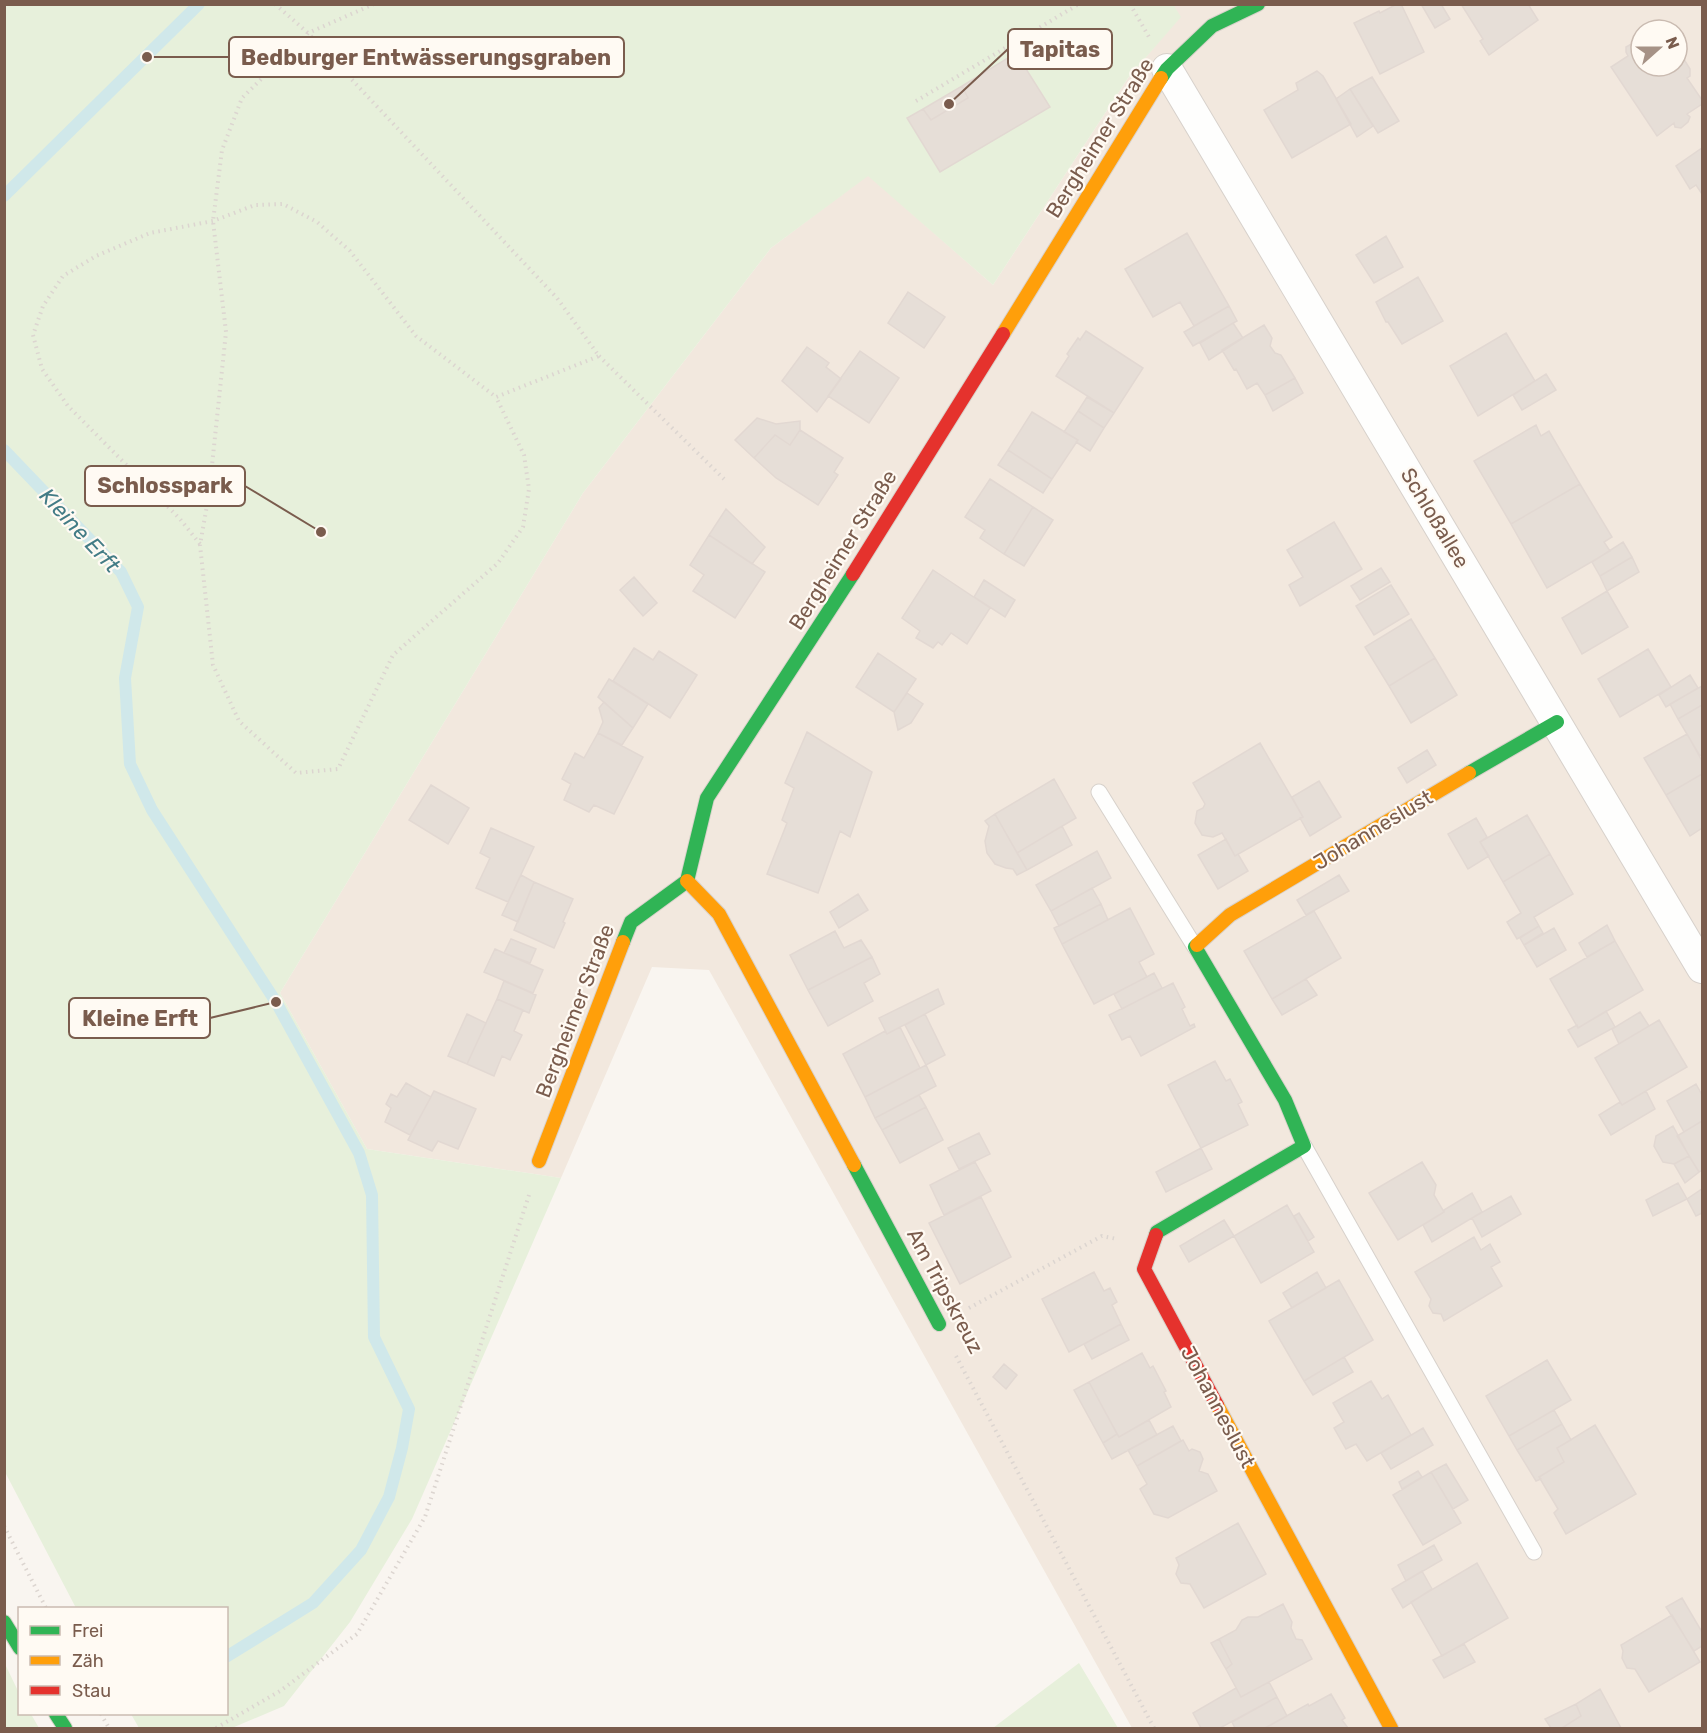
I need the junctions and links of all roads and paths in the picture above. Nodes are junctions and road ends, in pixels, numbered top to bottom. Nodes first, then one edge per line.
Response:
1 (275, 4) edge
2 (374, 4) edge
3 (1079, 4) edge
4 (1258, 4) edge
5 (308, 33) junction
6 (1167, 69) junction
7 (916, 101) dead end
8 (213, 221) junction
9 (599, 356) junction
10 (496, 397) junction
11 (724, 479) dead end
12 (200, 545) junction
13 (1557, 722) junction
14 (1099, 792) dead end
15 (687, 880) junction
16 (1195, 947) junction
17 (1702, 968) edge
18 (1304, 1146) junction
19 (539, 1161) joint
20 (1153, 1244) junction
21 (939, 1324) junction
22 (4, 1526) edge
23 (1534, 1552) dead end
24 (45, 1607) edge
25 (4, 1622) edge
26 (18, 1645) edge
27 (57, 1715) edge
28 (65, 1728) edge
29 (216, 1728) edge
30 (1154, 1728) edge
31 (1392, 1728) edge

1 - 5 path
2 - 5 path
3 - 7 path
4 - 6 street, Bergheimer Straße
5 - 8 path
5 - 9 path
6 - 13 street, Schloßallee
6 - 15 street, Bergheimer Straße
8 - 10 path
8 - 12 path
8 - 12 path
9 - 10 path
9 - 11 path
10 - 12 path
13 - 16 street, Johanneslust
13 - 17 street, Schloßallee
14 - 16 lane
15 - 19 street, Bergheimer Straße
15 - 21 street, Am Tripskreuz
16 - 18 street
18 - 20 street, Johanneslust
18 - 23 lane
19 - 29 path
20 - 21 path
20 - 31 street, Johanneslust
21 - 30 path, Am Tripskreuz
22 - 24 path
25 - 26 street
27 - 28 street

